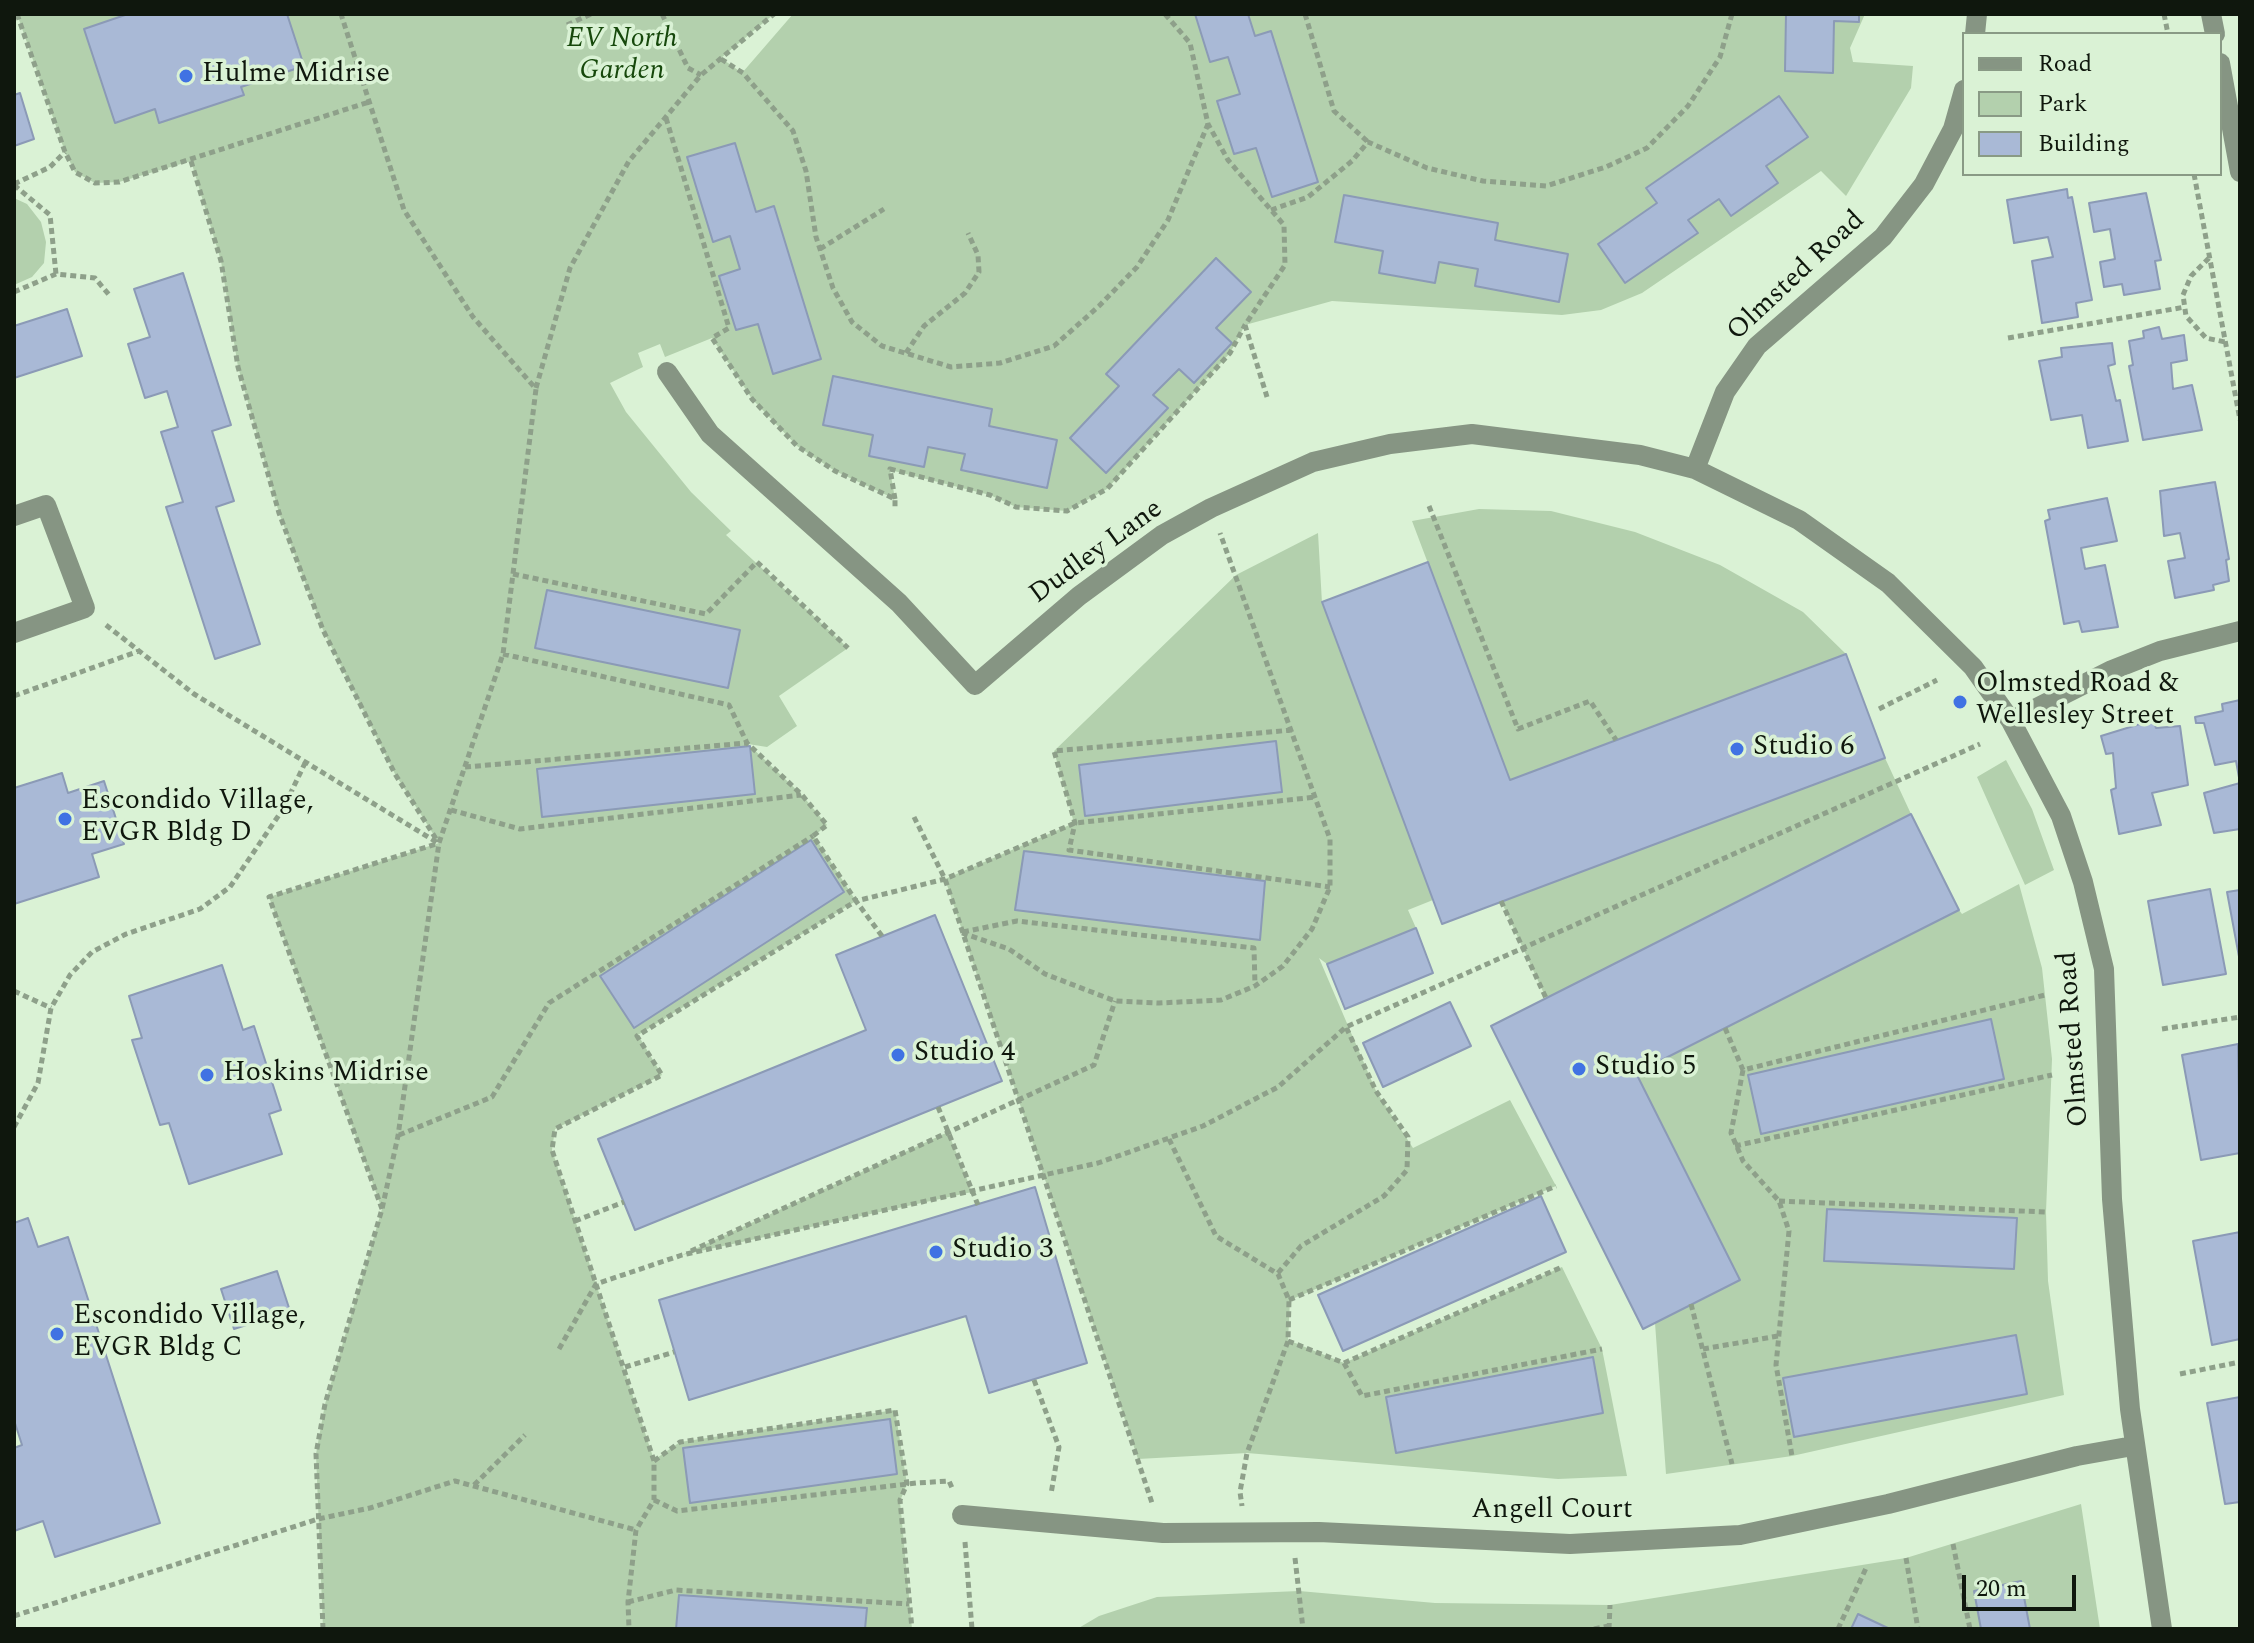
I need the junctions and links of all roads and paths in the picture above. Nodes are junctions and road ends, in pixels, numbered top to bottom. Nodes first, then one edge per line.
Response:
1 (17, 14) edge
2 (341, 14) edge
3 (591, 14) edge
4 (662, 14) edge
5 (774, 14) edge
6 (1165, 14) edge
7 (1305, 14) edge
8 (1732, 14) edge
9 (567, 25) dead end
10 (721, 59) junction
11 (2222, 74) edge
12 (701, 75) junction
13 (1962, 97) edge
14 (369, 102) junction
15 (666, 118) junction
16 (1208, 124) junction
17 (1368, 142) junction
18 (65, 152) junction
19 (191, 161) junction
20 (2240, 172) edge
21 (2194, 176) edge
22 (14, 184) edge
23 (884, 209) dead end
24 (1271, 210) junction
25 (968, 233) dead end
26 (820, 249) junction
27 (2209, 258) junction
28 (56, 274) junction
29 (14, 292) edge
30 (110, 296) dead end
31 (2185, 307) junction
32 (1245, 325) junction
33 (2008, 338) dead end
34 (2225, 342) junction
35 (906, 353) junction
36 (667, 372) dead end
37 (536, 389) junction
38 (1267, 397) dead end
39 (2240, 420) edge
40 (1695, 469) junction
41 (895, 499) junction
42 (1429, 506) dead end
43 (895, 507) dead end
44 (1211, 508) junction
45 (14, 516) edge
46 (513, 574) junction
47 (85, 608) junction
48 (2240, 631) edge
49 (14, 633) edge
50 (848, 648) dead end
51 (139, 651) junction
52 (503, 654) junction
53 (1937, 680) dead end
54 (14, 696) edge
55 (1879, 709) dead end
56 (2011, 721) junction
57 (1292, 730) junction
58 (1616, 740) dead end
59 (747, 743) junction
60 (1980, 744) dead end
61 (305, 763) junction
62 (465, 767) junction
63 (802, 795) junction
64 (1316, 797) junction
65 (451, 810) junction
66 (914, 817) dead end
67 (1075, 823) junction
68 (813, 836) junction
69 (439, 843) junction
70 (945, 879) junction
71 (1330, 887) junction
72 (856, 901) junction
73 (1501, 901) dead end
74 (962, 933) junction
75 (882, 936) dead end
76 (1523, 948) junction
77 (1255, 986) junction
78 (14, 991) edge
79 (2045, 995) dead end
80 (1546, 998) dead end
81 (1115, 1001) junction
82 (51, 1008) junction
83 (2240, 1017) edge
84 (1346, 1027) junction
85 (1725, 1028) dead end
86 (2162, 1029) dead end
87 (1743, 1070) junction
88 (2052, 1075) dead end
89 (1018, 1101) junction
90 (938, 1107) dead end
91 (14, 1127) edge
92 (948, 1132) junction
93 (398, 1136) junction
94 (1169, 1139) junction
95 (1735, 1146) junction
96 (1044, 1176) junction
97 (1556, 1186) dead end
98 (972, 1192) junction
99 (1779, 1201) junction
100 (624, 1202) dead end
101 (978, 1205) dead end
102 (382, 1209) junction
103 (2046, 1212) dead end
104 (575, 1221) junction
105 (682, 1255) junction
106 (1562, 1267) dead end
107 (1278, 1274) junction
108 (596, 1284) junction
109 (1289, 1300) junction
110 (1691, 1304) dead end
111 (1778, 1336) junction
112 (1288, 1341) junction
113 (559, 1349) dead end
114 (1602, 1349) dead end
115 (1703, 1349) junction
116 (674, 1352) dead end
117 (2240, 1362) edge
118 (1344, 1363) junction
119 (625, 1367) junction
120 (2180, 1374) dead end
121 (1034, 1380) dead end
122 (525, 1435) dead end
123 (2133, 1446) junction
124 (1792, 1456) dead end
125 (654, 1461) junction
126 (1732, 1464) dead end
127 (907, 1484) junction
128 (474, 1485) junction
129 (654, 1500) junction
130 (962, 1515) junction
131 (318, 1519) junction
132 (1046, 1523) junction
133 (636, 1530) junction
134 (1163, 1533) junction
135 (1244, 1533) junction
136 (1293, 1533) junction
137 (1953, 1544) dead end
138 (1906, 1558) dead end
139 (1867, 1566) dead end
140 (628, 1602) junction
141 (909, 1604) junction
142 (1610, 1605) dead end
143 (14, 1616) edge
144 (1303, 1628) edge
145 (1609, 1628) edge
146 (323, 1629) edge
147 (629, 1629) edge
148 (912, 1629) edge
149 (972, 1629) edge
150 (1296, 1629) edge
151 (1594, 1629) edge
152 (1838, 1629) edge
153 (1918, 1629) edge
154 (1970, 1629) edge
155 (2162, 1629) edge

1 - 18 path
2 - 14 path
3 - 9 path
4 - 12 path
5 - 10 path
6 - 16 path
7 - 17 path
8 - 17 path
10 - 12 path
10 - 26 path
11 - 20 street
12 - 15 path
13 - 40 street, Olmsted Road
14 - 19 path
14 - 37 path
15 - 37 path
15 - 41 path
16 - 24 path
16 - 35 path
17 - 24 path
18 - 19 path
18 - 22 path
19 - 69 path
21 - 27 path
22 - 28 path
23 - 26 path
24 - 32 path
25 - 35 path
26 - 35 path
27 - 31 path
27 - 34 path
28 - 29 path
28 - 30 path
31 - 33 path
31 - 34 path
32 - 38 path
32 - 41 path
34 - 39 path
36 - 44 street, Dudley Lane
37 - 46 path
40 - 44 street, Dudley Lane
40 - 56 street, Olmsted Road
41 - 43 path
42 - 58 path
44 - 57 path
45 - 47 street
46 - 50 path
46 - 52 path
47 - 49 street
47 - 51 path
48 - 56 street
51 - 54 path
51 - 61 path
52 - 59 path
52 - 62 path
53 - 55 path
56 - 123 street, Olmsted Road
57 - 64 path
57 - 67 path
59 - 62 path
59 - 63 path
60 - 76 path
61 - 69 path
61 - 82 path
62 - 65 path
63 - 65 path
63 - 68 path
64 - 67 path
64 - 71 path
65 - 69 path
66 - 70 path
67 - 70 path
67 - 71 path
68 - 72 path
68 - 93 path
69 - 93 path
69 - 102 path
70 - 72 path
70 - 74 path
71 - 77 path
72 - 75 path
72 - 104 path
73 - 76 path
74 - 77 path
74 - 81 path
74 - 89 path
76 - 80 path
76 - 84 path
77 - 81 path
78 - 82 path
79 - 87 path
81 - 89 path
82 - 91 path
83 - 86 path
84 - 94 path
84 - 107 path
85 - 87 path
87 - 95 path
88 - 95 path
89 - 92 path
89 - 96 path
90 - 92 path
92 - 98 path
92 - 105 path
93 - 102 path
94 - 96 path
94 - 107 path
95 - 99 path
96 - 98 path
96 - 134 path
97 - 109 path
98 - 101 path
98 - 105 path
99 - 103 path
99 - 111 path
100 - 104 path
102 - 131 path
104 - 108 path
105 - 108 path
106 - 118 path
107 - 109 path
108 - 113 path
108 - 119 path
109 - 112 path
110 - 115 path
111 - 115 path
111 - 124 path
112 - 118 path
112 - 135 path
114 - 118 path
115 - 126 path
116 - 119 path
117 - 120 path
119 - 125 path
121 - 132 path
122 - 128 path
123 - 136 street, Angell Court
123 - 155 street, Olmsted Road
125 - 127 path
125 - 129 path
127 - 129 path
127 - 130 path
127 - 141 path
128 - 131 path
128 - 133 path
129 - 133 path
130 - 132 street, Angell Court
130 - 149 path
131 - 143 path
131 - 146 path
132 - 134 street, Angell Court
133 - 140 path
134 - 135 street, Angell Court
135 - 136 street, Angell Court
136 - 144 path
137 - 154 path
138 - 153 path
139 - 152 path
140 - 141 path
140 - 147 path
141 - 148 path
142 - 145 path
144 - 150 path
145 - 151 path

